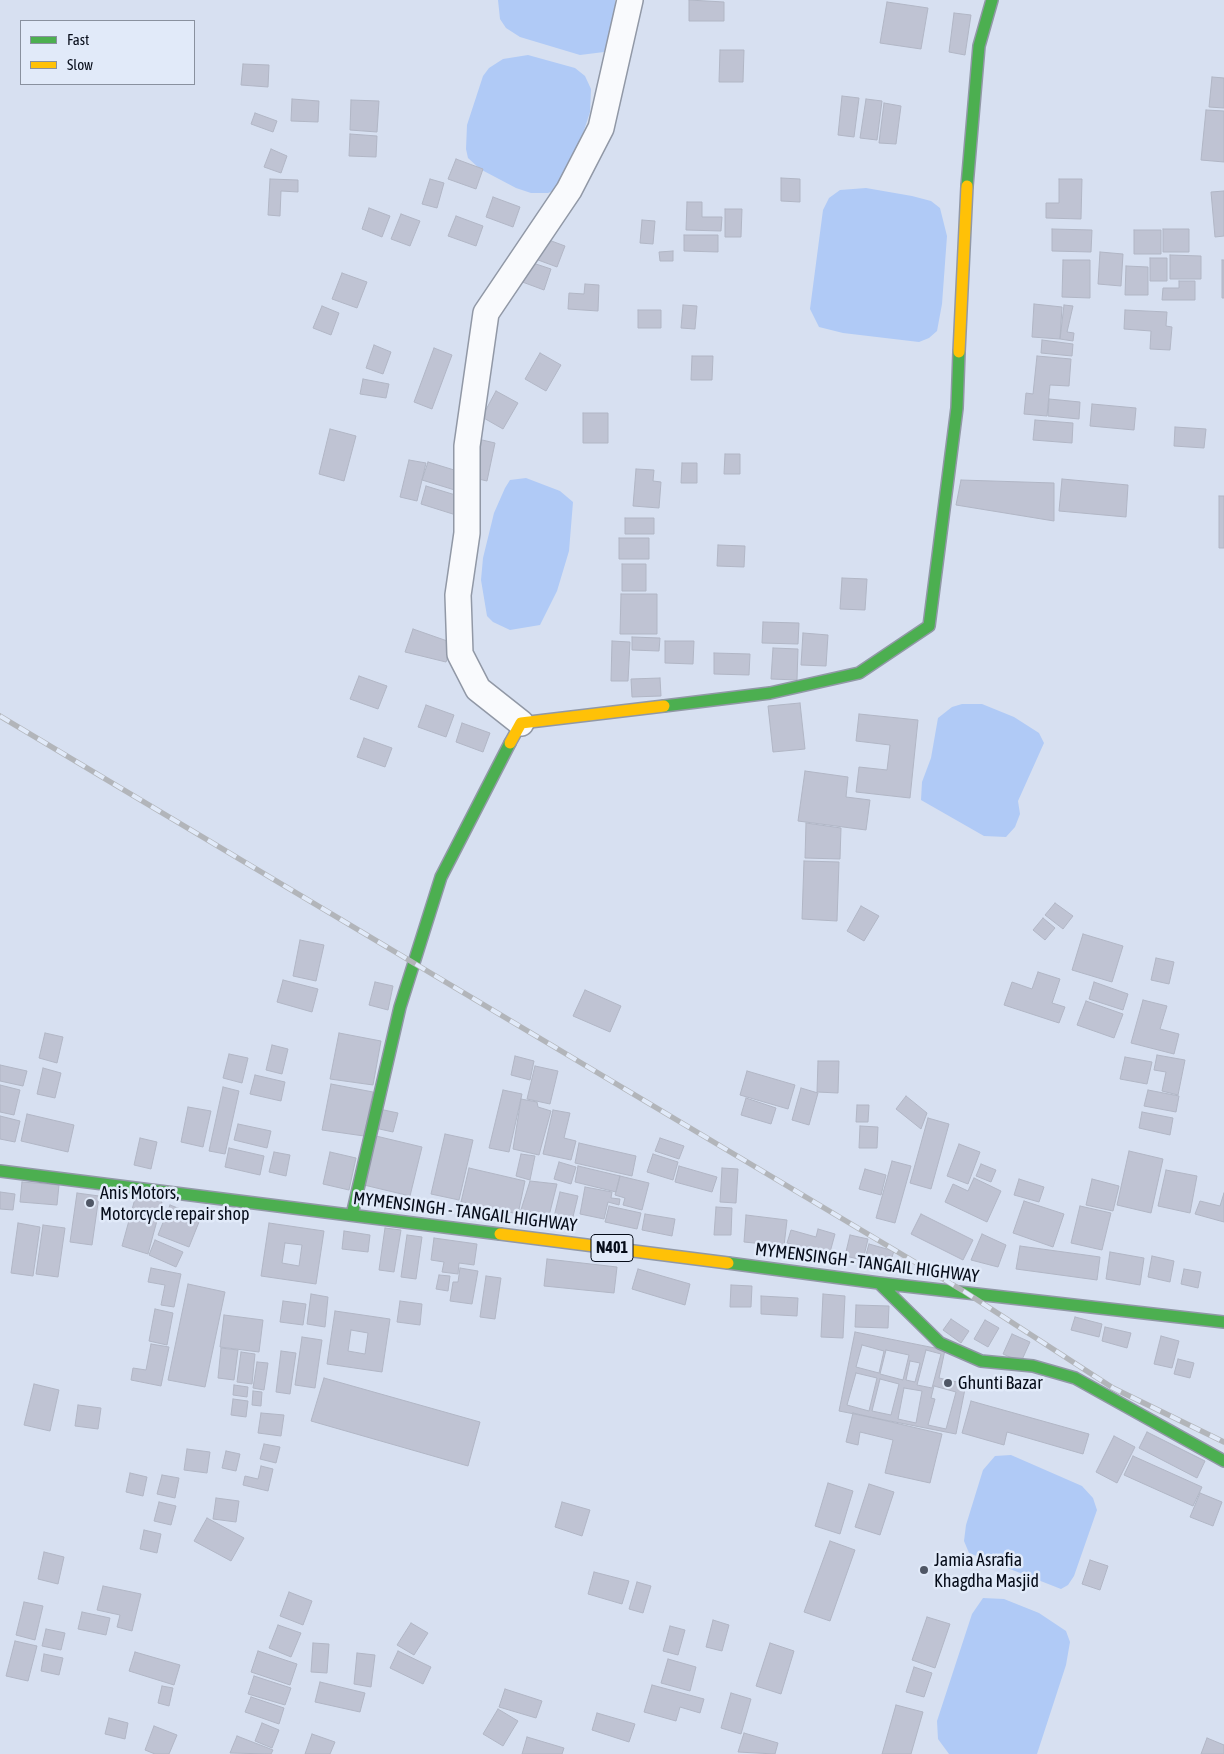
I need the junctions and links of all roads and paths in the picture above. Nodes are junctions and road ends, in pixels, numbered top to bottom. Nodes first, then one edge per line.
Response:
1 (630, 0) edge
2 (992, 0) edge
3 (521, 723) junction
4 (0, 1171) edge
5 (352, 1215) junction
6 (879, 1283) junction
7 (1224, 1322) edge
8 (1224, 1461) edge

1 - 3 street
2 - 3 main road
3 - 5 main road
4 - 5 main road, MYMENSINGH - TANGAIL HIGHWAY / N401
5 - 6 main road, MYMENSINGH - TANGAIL HIGHWAY / N401
6 - 7 main road, MYMENSINGH - TANGAIL HIGHWAY / N401
6 - 8 main road

